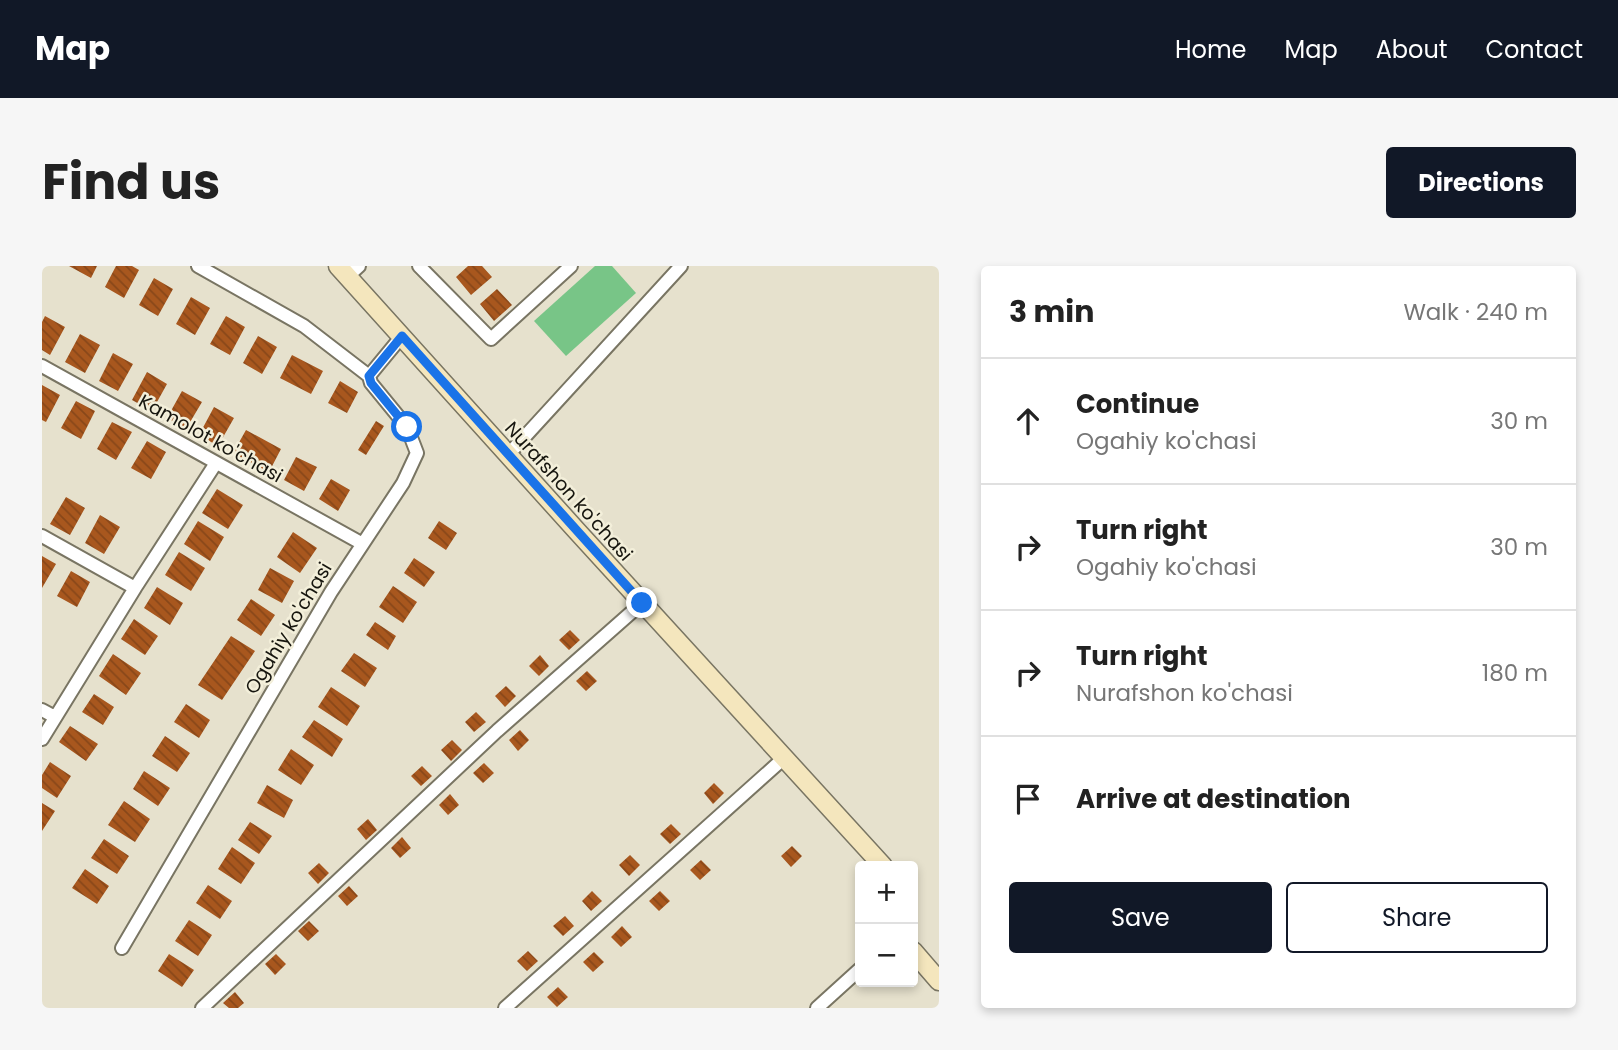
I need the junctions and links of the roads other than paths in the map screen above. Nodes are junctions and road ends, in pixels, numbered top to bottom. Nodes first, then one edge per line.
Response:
1 (198, 266) edge
2 (419, 266) edge
3 (571, 266) edge
4 (681, 266) edge
5 (348, 269) edge
6 (402, 336) junction
7 (42, 366) edge
8 (369, 376) junction
9 (508, 455) junction
10 (216, 463) junction
11 (42, 536) edge
12 (361, 543) junction
13 (135, 588) junction
14 (642, 603) junction
15 (42, 710) edge
16 (55, 717) junction
17 (42, 738) edge
18 (785, 758) junction
19 (878, 861) edge
20 (122, 948) dead end
21 (918, 957) edge
22 (855, 974) edge
23 (939, 981) edge
24 (202, 1008) edge
25 (505, 1008) edge
26 (817, 1008) edge

1 - 8 street
2 - 3 street
4 - 9 street
5 - 6 street, Nurafshon ko'chasi
6 - 8 street
6 - 9 street, Nurafshon ko'chasi
7 - 10 street, Kamolot ko'chasi
8 - 12 street, Ogahiy ko'chasi
9 - 14 street, Nurafshon ko'chasi
10 - 12 street, Kamolot ko'chasi
10 - 13 street
11 - 13 street
12 - 20 street, Ogahiy ko'chasi
13 - 16 street
14 - 18 street, Nurafshon ko'chasi
14 - 24 street
15 - 16 street
16 - 17 street
18 - 19 street, Nurafshon ko'chasi
18 - 25 street
21 - 23 street
22 - 26 street

